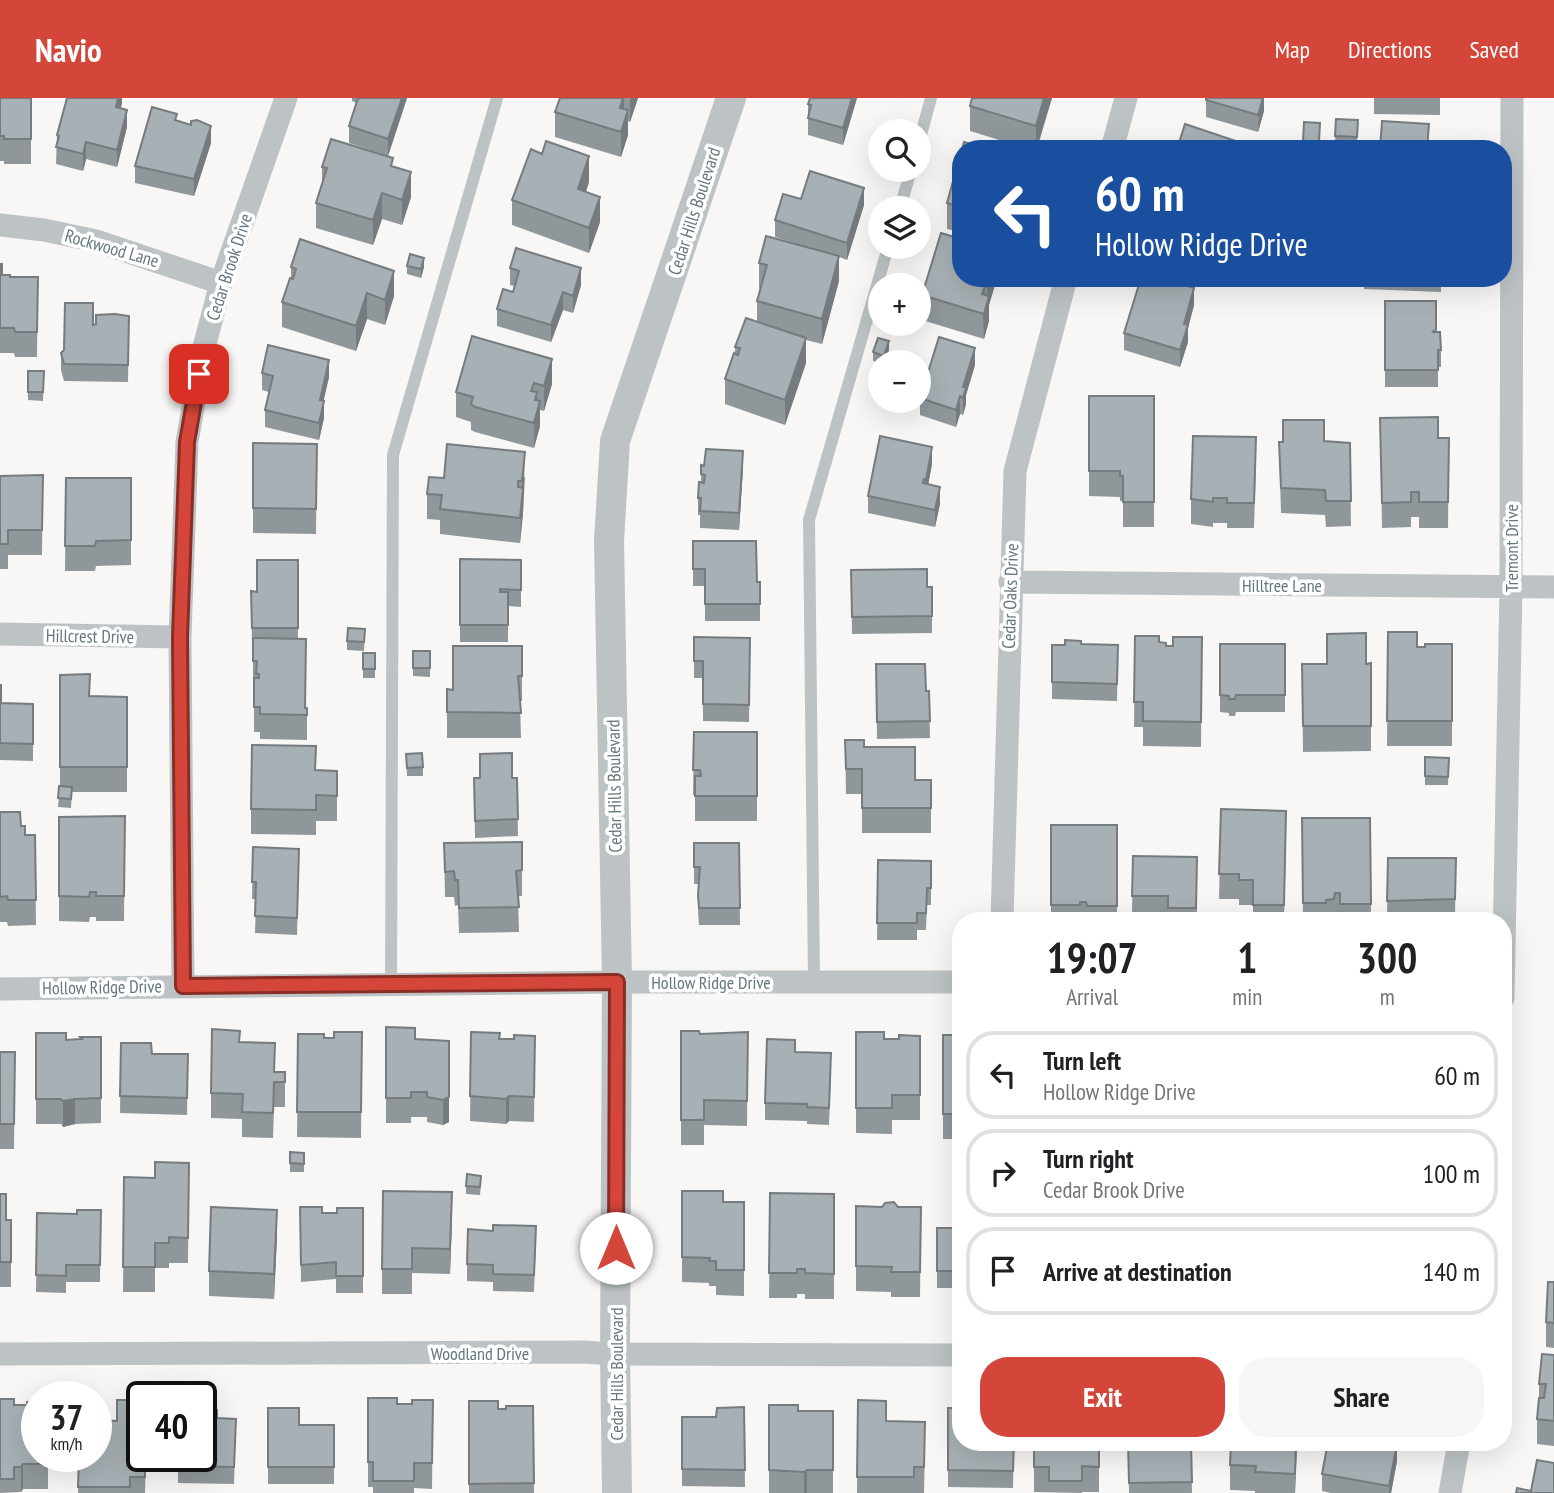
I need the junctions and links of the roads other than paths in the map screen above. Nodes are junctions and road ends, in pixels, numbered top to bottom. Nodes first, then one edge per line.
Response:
1 (286, 98) edge
2 (497, 98) edge
3 (731, 98) edge
4 (931, 98) edge
5 (1126, 98) edge
6 (1512, 98) edge
7 (925, 119) edge
8 (1114, 140) edge
9 (1512, 140) edge
10 (0, 225) edge
11 (885, 259) edge
12 (221, 283) junction
13 (1064, 287) edge
14 (1512, 287) edge
15 (1010, 582) junction
16 (1511, 587) junction
17 (1554, 587) edge
18 (0, 634) edge
19 (180, 637) junction
20 (1002, 912) edge
21 (1505, 912) edge
22 (617, 982) junction
23 (814, 982) junction
24 (952, 982) edge
25 (391, 984) junction
26 (183, 986) junction
27 (0, 989) edge
28 (0, 1354) edge
29 (615, 1354) junction
30 (952, 1355) edge
31 (1457, 1451) edge
32 (617, 1493) edge
33 (1450, 1493) edge

1 - 12 street, Cedar Brook Drive
2 - 25 lane
3 - 22 street, Cedar Hills Boulevard
4 - 7 lane
5 - 8 street
6 - 9 street, Tremont Drive
10 - 12 street, Rockwood Lane
11 - 23 lane
12 - 19 street, Cedar Brook Drive
13 - 15 street, Cedar Oaks Drive
14 - 16 street, Tremont Drive
15 - 16 street, Hilltree Lane
15 - 20 street, Cedar Oaks Drive
16 - 17 street, Hilltree Lane
16 - 21 street, Tremont Drive
18 - 19 street, Hillcrest Drive
19 - 26 street, Cedar Brook Drive
22 - 23 street, Hollow Ridge Drive
22 - 25 street, Hollow Ridge Drive
22 - 29 street, Cedar Hills Boulevard
23 - 24 street, Hollow Ridge Drive
25 - 26 street, Hollow Ridge Drive
26 - 27 street, Hollow Ridge Drive
28 - 29 street, Woodland Drive
29 - 30 street, Woodland Drive
29 - 32 street, Cedar Hills Boulevard
31 - 33 street

